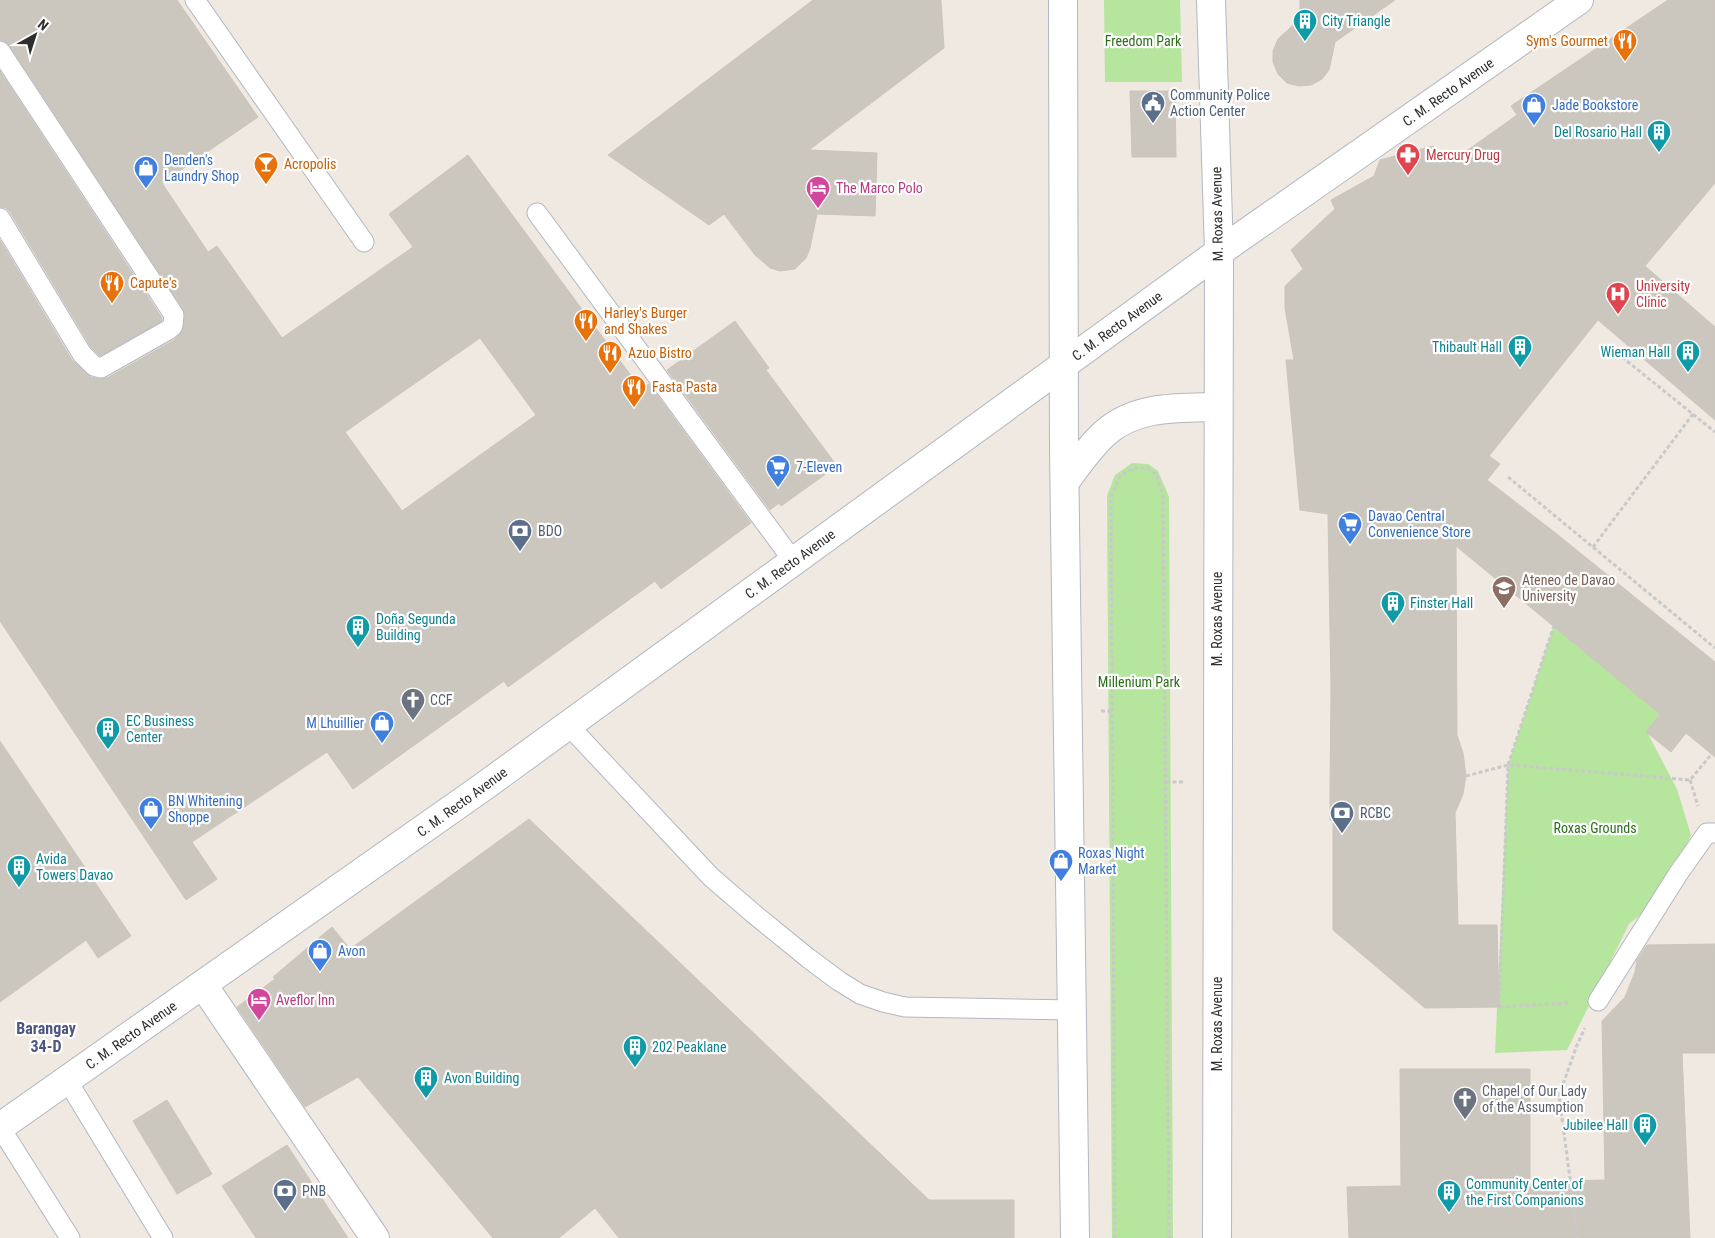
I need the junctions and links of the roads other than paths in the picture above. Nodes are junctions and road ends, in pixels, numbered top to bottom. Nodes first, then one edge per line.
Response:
1 (195, 0) edge
2 (1063, 0) edge
3 (1211, 0) edge
4 (1579, 0) edge
5 (0, 51) edge
6 (537, 213) dead end
7 (0, 218) edge
8 (364, 242) dead end
9 (1219, 252) junction
10 (1064, 364) junction
11 (1218, 407) junction
12 (1065, 482) junction
13 (794, 562) junction
14 (568, 725) junction
15 (1715, 833) edge
16 (203, 985) junction
17 (1598, 1001) road end
18 (1072, 1010) junction
19 (67, 1080) junction
20 (0, 1127) edge
21 (70, 1238) edge
22 (162, 1238) edge
23 (375, 1238) edge
24 (1075, 1238) edge
25 (1216, 1238) edge

1 - 8 lane
2 - 10 main road
3 - 9 main road, M. Roxas Avenue
4 - 9 main road, C. M. Recto Avenue
5 - 7 lane
6 - 13 lane
9 - 10 main road, C. M. Recto Avenue
9 - 11 main road, M. Roxas Avenue
10 - 12 main road
10 - 13 main road, C. M. Recto Avenue
11 - 12 main road
11 - 25 main road, M. Roxas Avenue
12 - 18 main road
13 - 14 main road, C. M. Recto Avenue
14 - 16 main road, C. M. Recto Avenue
14 - 18 lane
15 - 17 lane
16 - 19 main road, C. M. Recto Avenue
16 - 23 main road
18 - 24 main road
19 - 20 main road, C. M. Recto Avenue
19 - 22 lane
20 - 21 lane

